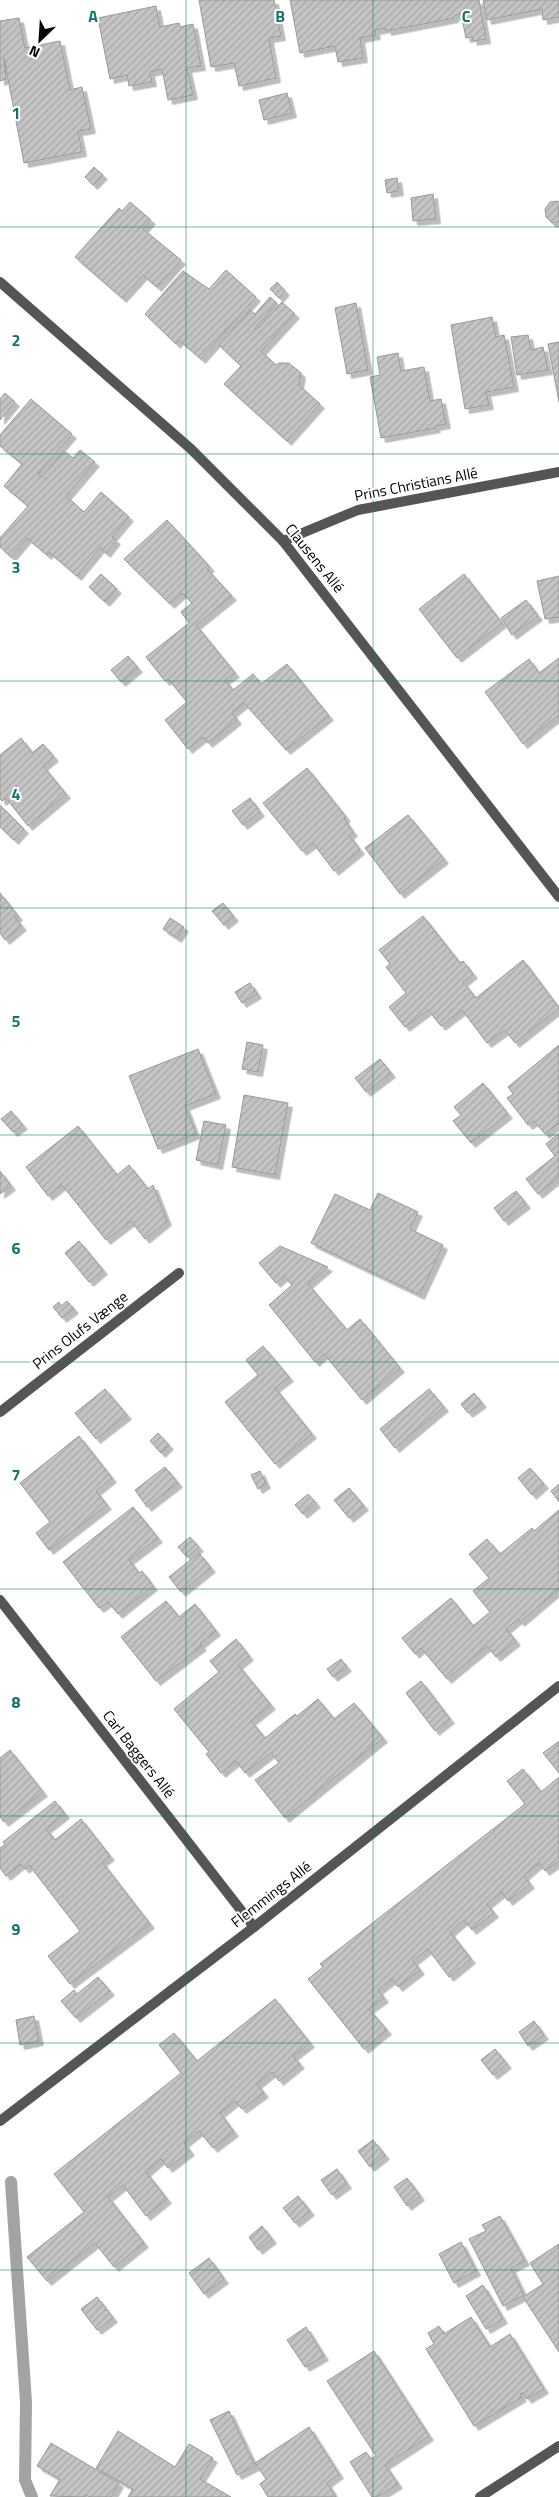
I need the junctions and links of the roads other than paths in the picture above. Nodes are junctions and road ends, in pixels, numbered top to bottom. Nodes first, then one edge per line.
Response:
1 (0, 282) edge
2 (559, 472) edge
3 (283, 540) junction
4 (559, 897) edge
5 (179, 1273) dead end
6 (0, 1412) edge
7 (0, 1600) edge
8 (559, 1686) edge
9 (254, 1927) junction
10 (0, 2121) edge
11 (559, 2446) edge
12 (480, 2497) edge

1 - 3 street, Clausens Allé
2 - 3 street, Prins Christians Allé
3 - 4 street, Clausens Allé
5 - 6 street, Prins Olufs Vænge
7 - 9 street, Carl Baggers Allé
8 - 9 street, Flemmings Allé
9 - 10 street, Flemmings Allé
11 - 12 street

